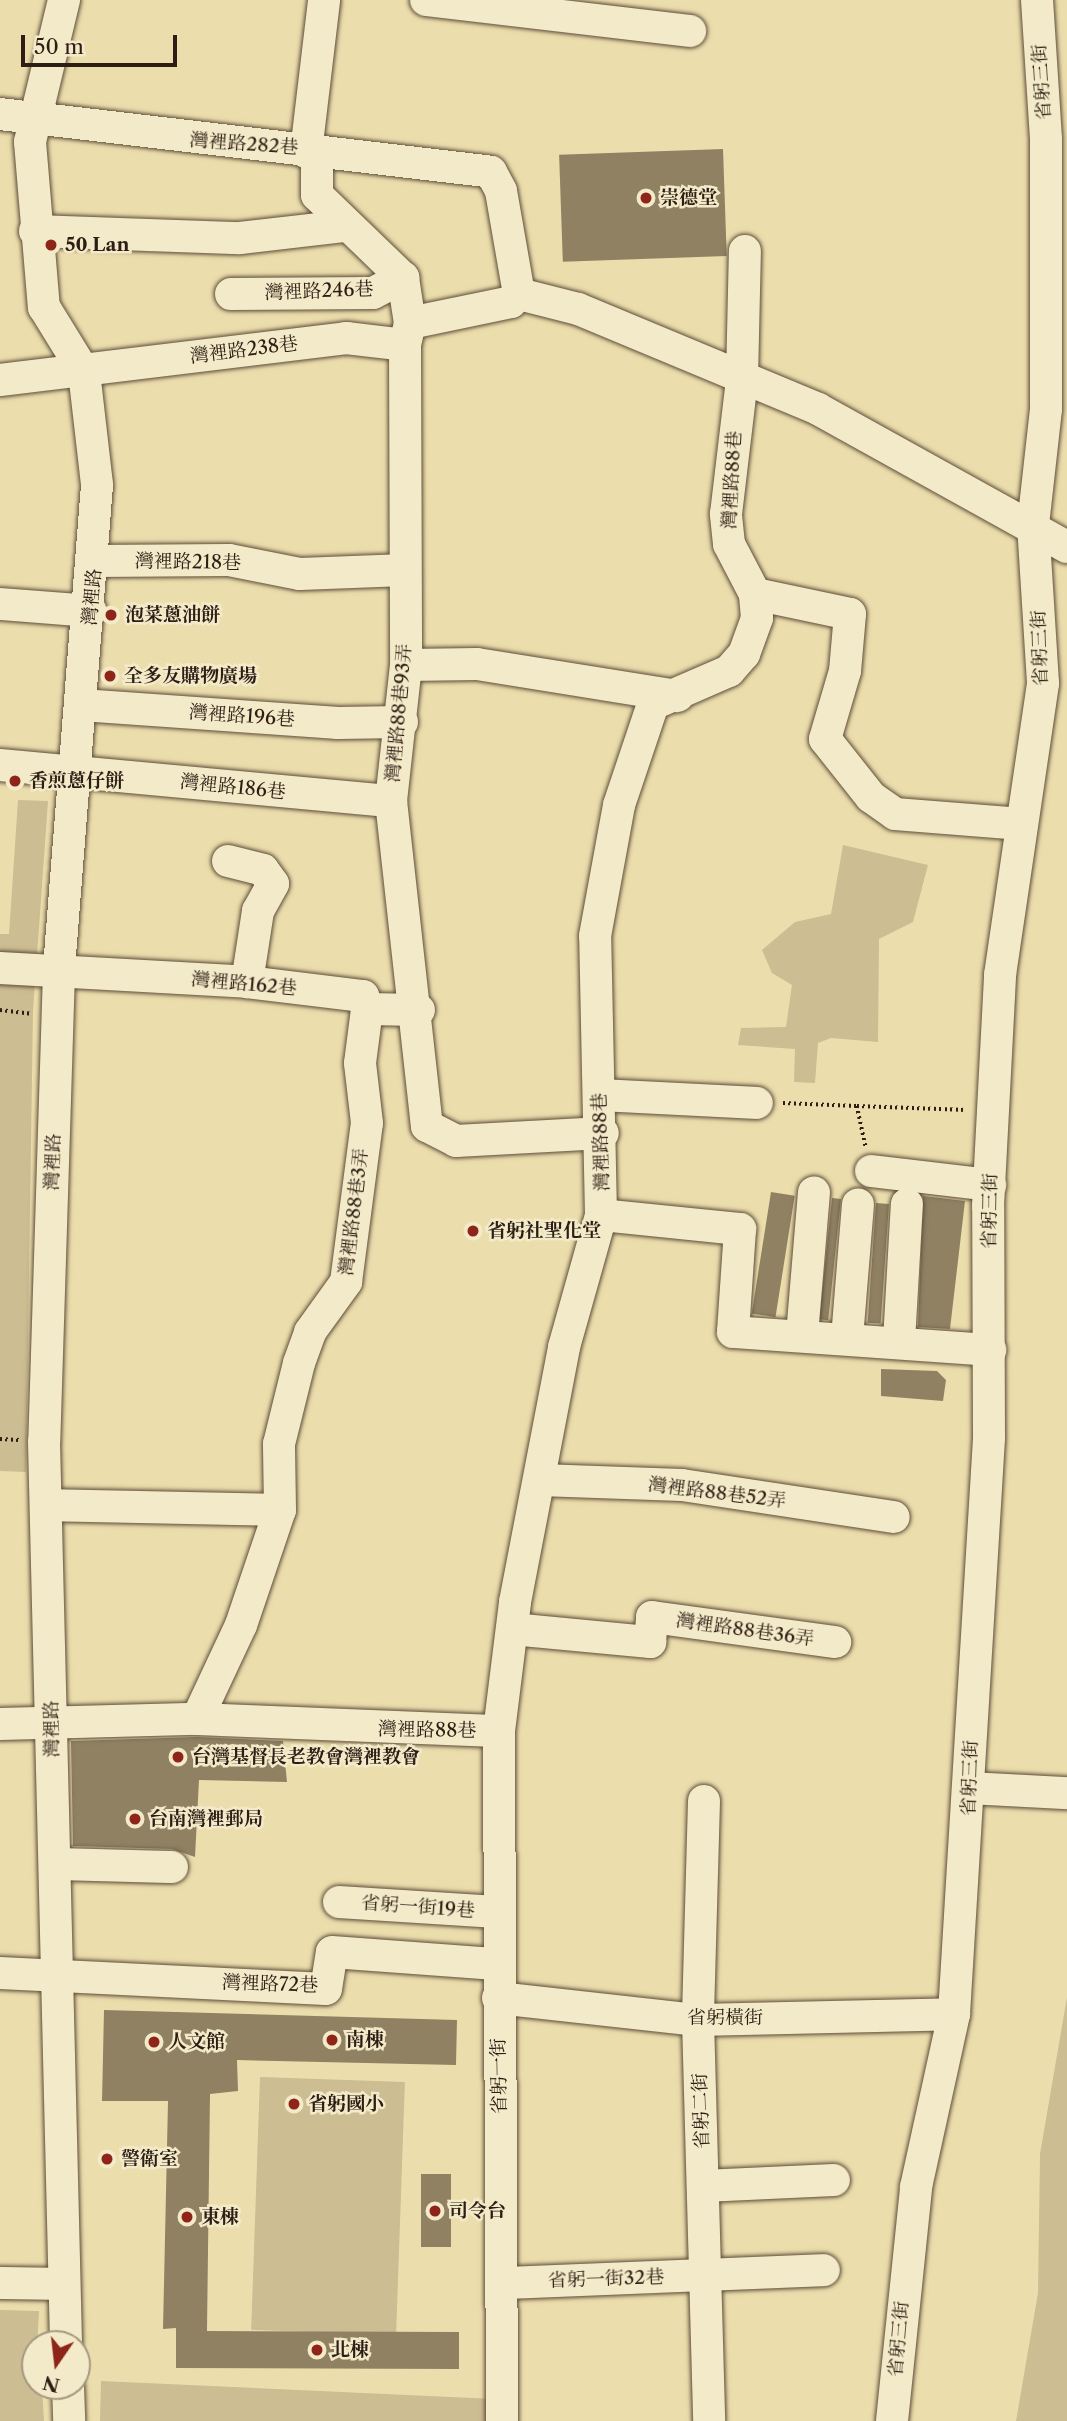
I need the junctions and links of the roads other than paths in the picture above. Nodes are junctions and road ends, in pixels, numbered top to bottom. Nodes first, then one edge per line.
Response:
1 (64, 0) edge
2 (324, 0) edge
3 (1037, 0) edge
4 (444, 1) edge
5 (690, 31) dead end
6 (0, 114) edge
7 (33, 122) junction
8 (312, 153) junction
9 (343, 226) junction
10 (35, 231) junction
11 (745, 251) dead end
12 (403, 278) junction
13 (231, 293) dead end
14 (519, 294) junction
15 (407, 334) junction
16 (84, 372) junction
17 (741, 379) junction
18 (0, 380) edge
19 (1033, 525) junction
20 (1067, 547) edge
21 (95, 561) junction
22 (405, 570) junction
23 (755, 594) junction
24 (0, 604) edge
25 (91, 611) junction
26 (406, 665) junction
27 (677, 696) junction
28 (81, 705) junction
29 (402, 722) junction
30 (0, 765) edge
31 (74, 768) junction
32 (391, 801) junction
33 (1022, 824) junction
34 (228, 861) dead end
35 (0, 968) edge
36 (59, 972) junction
37 (247, 982) junction
38 (367, 1009) junction
39 (419, 1010) junction
40 (601, 1095) junction
41 (757, 1103) road end
42 (603, 1133) junction
43 (871, 1171) road end
44 (990, 1185) junction
45 (814, 1193) dead end
46 (858, 1204) dead end
47 (907, 1204) dead end
48 (601, 1215) junction
49 (803, 1335) junction
50 (847, 1338) junction
51 (899, 1341) junction
52 (990, 1350) junction
53 (540, 1480) junction
54 (46, 1505) junction
55 (280, 1510) junction
56 (894, 1517) dead end
57 (512, 1629) junction
58 (835, 1643) dead end
59 (197, 1719) junction
60 (51, 1723) junction
61 (0, 1724) edge
62 (499, 1731) junction
63 (970, 1788) junction
64 (1067, 1793) edge
65 (704, 1801) dead end
66 (55, 1864) junction
67 (172, 1867) dead end
68 (339, 1902) dead end
69 (497, 1912) junction
70 (497, 1964) junction
71 (0, 1973) edge
72 (57, 1974) junction
73 (498, 1998) junction
74 (954, 2014) junction
75 (698, 2020) junction
76 (834, 2180) dead end
77 (703, 2186) junction
78 (824, 2270) dead end
79 (708, 2275) junction
80 (0, 2283) edge
81 (504, 2283) junction
82 (64, 2284) junction
83 (66, 2330) edge
84 (68, 2400) edge
85 (69, 2421) edge
86 (502, 2421) edge
87 (709, 2421) edge
88 (892, 2421) edge

1 - 7 street, 灣裡路
2 - 8 street, 灣裡路282巷
3 - 19 street, 省躬三街
4 - 5 street
6 - 7 street, 灣裡路282巷
7 - 8 street, 灣裡路282巷
7 - 10 street, 灣裡路
8 - 9 street
8 - 14 street
9 - 10 street
9 - 12 street
10 - 16 street, 灣裡路
11 - 17 street, 灣裡路88巷
12 - 13 street, 灣裡路246巷
12 - 15 street, 灣裡路88巷93弄
14 - 15 street, 灣裡路238巷
14 - 17 street
15 - 16 street, 灣裡路238巷
15 - 22 street, 灣裡路88巷93弄
16 - 18 street, 灣裡路238巷
16 - 21 street, 灣裡路
17 - 19 street
17 - 23 street, 灣裡路88巷
19 - 20 street
19 - 33 street, 省躬三街
21 - 22 street, 灣裡路218巷
21 - 25 street, 灣裡路
22 - 26 street, 灣裡路88巷93弄
23 - 27 street, 灣裡路88巷
23 - 33 street
24 - 25 street
25 - 28 street, 灣裡路
26 - 27 street
26 - 29 street, 灣裡路88巷93弄
27 - 40 street, 灣裡路88巷
28 - 29 street, 灣裡路196巷
28 - 31 street, 灣裡路
29 - 32 street, 灣裡路88巷93弄
30 - 31 street, 灣裡路186巷
31 - 32 street, 灣裡路186巷
31 - 36 street, 灣裡路
32 - 39 street, 灣裡路88巷93弄
33 - 44 street, 省躬三街
34 - 37 street
35 - 36 street, 灣裡路162巷
36 - 37 street, 灣裡路162巷
36 - 54 street, 灣裡路
37 - 38 street, 灣裡路162巷
38 - 39 street
38 - 55 street, 灣裡路88巷3弄
39 - 42 street, 灣裡路88巷93弄
40 - 41 street
40 - 42 street, 灣裡路88巷
42 - 48 street, 灣裡路88巷
43 - 44 street
44 - 52 street, 省躬三街
45 - 49 street
46 - 50 street
47 - 51 street
48 - 49 street
48 - 53 street, 灣裡路88巷
49 - 50 street
50 - 51 street
51 - 52 street
52 - 63 street, 省躬三街
53 - 56 street, 灣裡路88巷52弄
53 - 57 street, 灣裡路88巷
54 - 55 street
54 - 60 street, 灣裡路
55 - 59 street, 灣裡路88巷3弄
57 - 58 street, 灣裡路88巷36弄
57 - 62 street, 灣裡路88巷
59 - 60 street, 灣裡路88巷
59 - 62 street, 灣裡路88巷
60 - 61 street, 灣裡路88巷
60 - 66 street, 灣裡路
62 - 69 street, 省躬一街
63 - 64 street
63 - 74 street, 省躬三街
65 - 75 street, 省躬二街
66 - 67 street
66 - 72 street, 灣裡路
68 - 69 street, 省躬一街19巷
69 - 70 street, 省躬一街
70 - 72 street, 灣裡路72巷
70 - 73 street, 省躬一街
71 - 72 street
72 - 82 street, 灣裡路
73 - 75 street, 省躬橫街
73 - 81 street, 省躬一街
74 - 75 street, 省躬橫街
74 - 88 street, 省躬三街
75 - 77 street, 省躬二街
76 - 77 street
77 - 79 street, 省躬二街
78 - 79 street, 省躬一街32巷
79 - 81 street, 省躬一街32巷
79 - 87 street, 省躬二街
80 - 82 street
81 - 86 street, 省躬一街
82 - 83 street, 灣裡路
84 - 85 street

